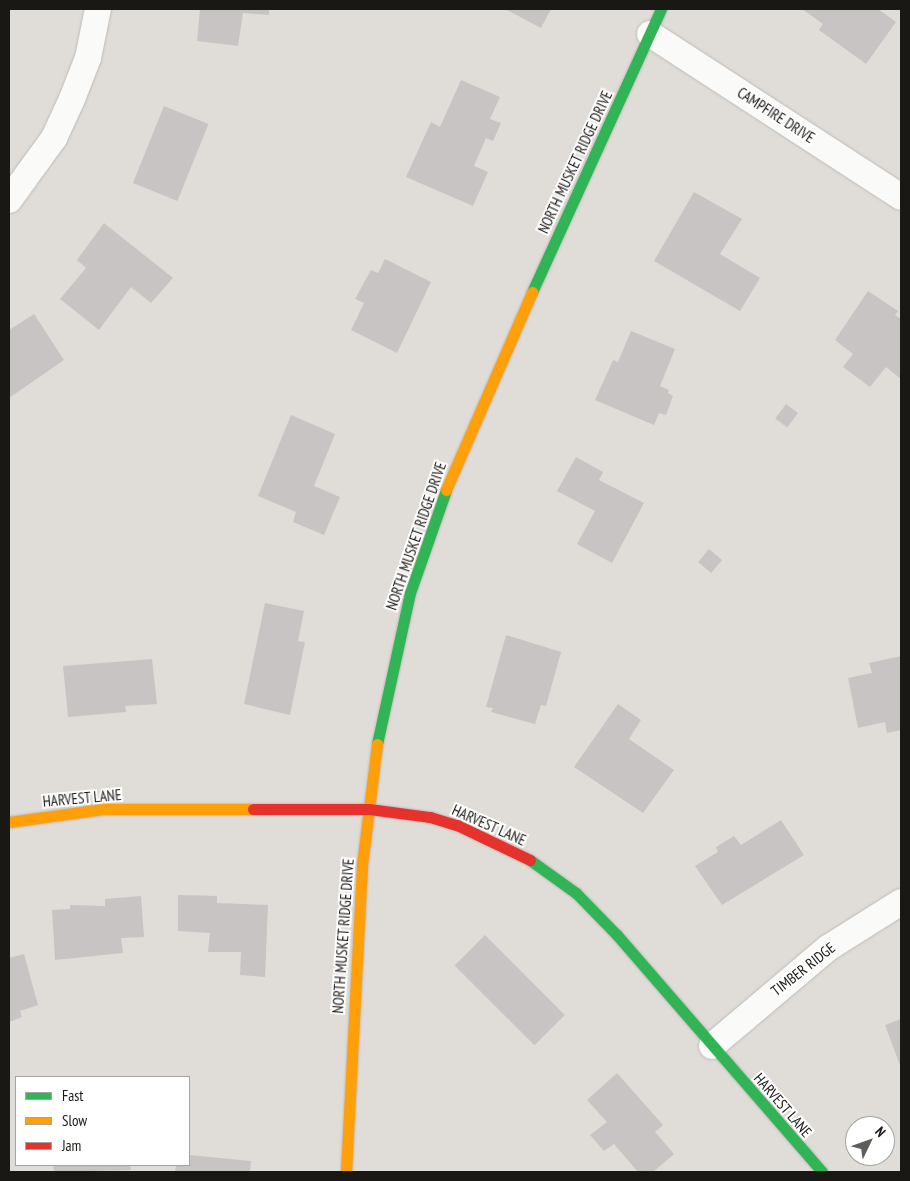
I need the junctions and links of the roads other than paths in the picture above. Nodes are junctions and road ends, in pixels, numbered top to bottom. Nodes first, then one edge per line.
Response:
1 (98, 9) edge
2 (661, 9) edge
3 (650, 34) junction
4 (901, 197) edge
5 (9, 200) edge
6 (369, 809) junction
7 (9, 822) edge
8 (901, 902) edge
9 (712, 1046) junction
10 (346, 1172) edge
11 (822, 1172) edge

1 - 5 street
2 - 3 street, NORTH MUSKET RIDGE DRIVE
3 - 4 street, CAMPFIRE DRIVE
3 - 6 street, NORTH MUSKET RIDGE DRIVE
6 - 7 street, HARVEST LANE
6 - 9 street, HARVEST LANE
6 - 10 street, NORTH MUSKET RIDGE DRIVE
8 - 9 street, TIMBER RIDGE
9 - 11 street, HARVEST LANE

